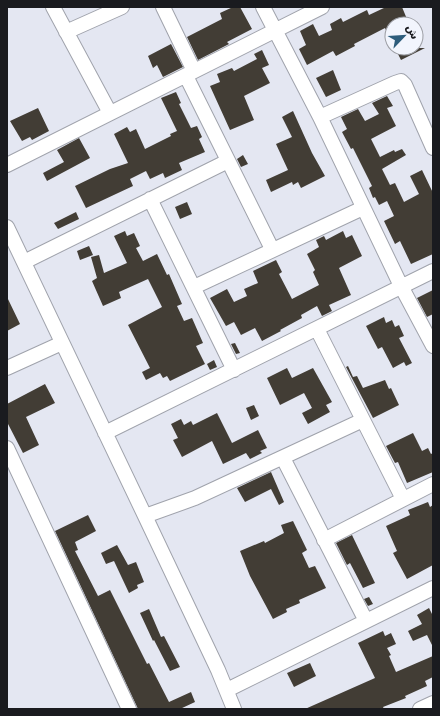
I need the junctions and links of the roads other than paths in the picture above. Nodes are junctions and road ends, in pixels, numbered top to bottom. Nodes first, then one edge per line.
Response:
1 (52, 7) edge
2 (122, 7) edge
3 (163, 7) edge
4 (263, 7) edge
5 (322, 7) edge
6 (275, 31) junction
7 (66, 32) junction
8 (190, 73) junction
9 (110, 113) junction
10 (320, 117) junction
11 (433, 148) edge
12 (228, 161) junction
13 (7, 165) edge
14 (150, 199) junction
15 (363, 208) junction
16 (7, 227) edge
17 (272, 249) junction
18 (24, 262) junction
19 (433, 271) edge
20 (401, 286) junction
21 (194, 287) junction
22 (317, 329) junction
23 (62, 343) junction
24 (433, 346) edge
25 (7, 368) edge
26 (234, 370) junction
27 (363, 420) junction
28 (105, 433) junction
29 (7, 448) edge
30 (283, 458) junction
31 (433, 484) edge
32 (403, 499) junction
33 (145, 516) junction
34 (324, 540) junction
35 (433, 588) edge
36 (366, 621) junction
37 (227, 690) junction
38 (433, 703) edge
39 (129, 709) edge
40 (234, 709) edge
41 (420, 709) edge

1 - 7 street
2 - 7 street
3 - 8 street
4 - 6 street
5 - 6 street
6 - 8 street
6 - 10 street
7 - 9 street
8 - 9 street
8 - 12 street
9 - 13 street
10 - 11 street
10 - 15 street
12 - 14 street
12 - 17 street
14 - 18 street
14 - 21 street
15 - 17 street
15 - 20 street
16 - 18 street
17 - 21 street
18 - 23 street
19 - 20 street
20 - 22 street
20 - 24 street
21 - 26 street
22 - 26 street
22 - 27 street
23 - 25 street
23 - 28 street
26 - 28 street
27 - 30 street
27 - 32 street
28 - 33 street
29 - 39 street
30 - 33 street
30 - 34 street
31 - 32 street
32 - 34 street
33 - 37 street
34 - 36 street
35 - 36 street
36 - 37 street
37 - 40 street
38 - 41 street

